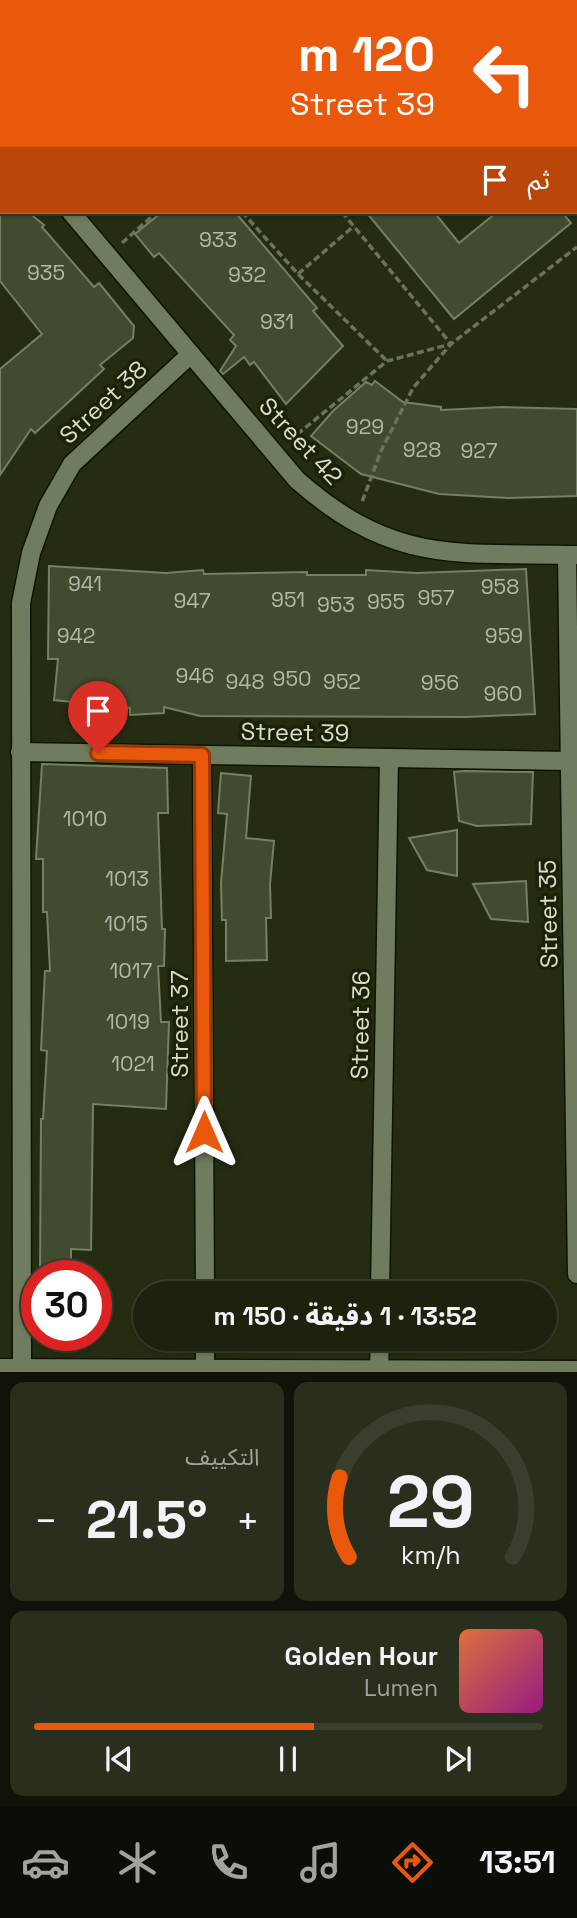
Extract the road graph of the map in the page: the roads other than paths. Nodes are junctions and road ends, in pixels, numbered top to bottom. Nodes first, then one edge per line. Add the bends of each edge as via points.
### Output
1 (73, 214) edge
2 (191, 354) junction
3 (572, 555) edge
4 (20, 752) junction
5 (202, 755) junction
6 (389, 758) junction
7 (570, 761) junction
8 (577, 1274) edge
9 (205, 1281) edge
10 (380, 1281) edge
11 (205, 1351) edge
12 (380, 1351) edge
13 (0, 1368) edge
14 (22, 1368) junction
15 (205, 1369) junction
16 (379, 1369) junction
17 (577, 1370) edge

1 - 2 street, Street 42
2 - 3 street, Street 42 via 297,480 354,523 421,549 457,554
2 - 4 street, Street 38 via 72,464 48,506 31,553 21,603
3 - 7 street, Street 35
4 - 5 street, Street 39
4 - 14 street, Street 38
5 - 6 street, Street 39
5 - 9 street, Street 37
6 - 7 street, Street 39
6 - 10 street, Street 36
7 - 8 street, Street 35
11 - 15 street
12 - 16 street
13 - 14 street
14 - 15 street
15 - 16 street
16 - 17 street

